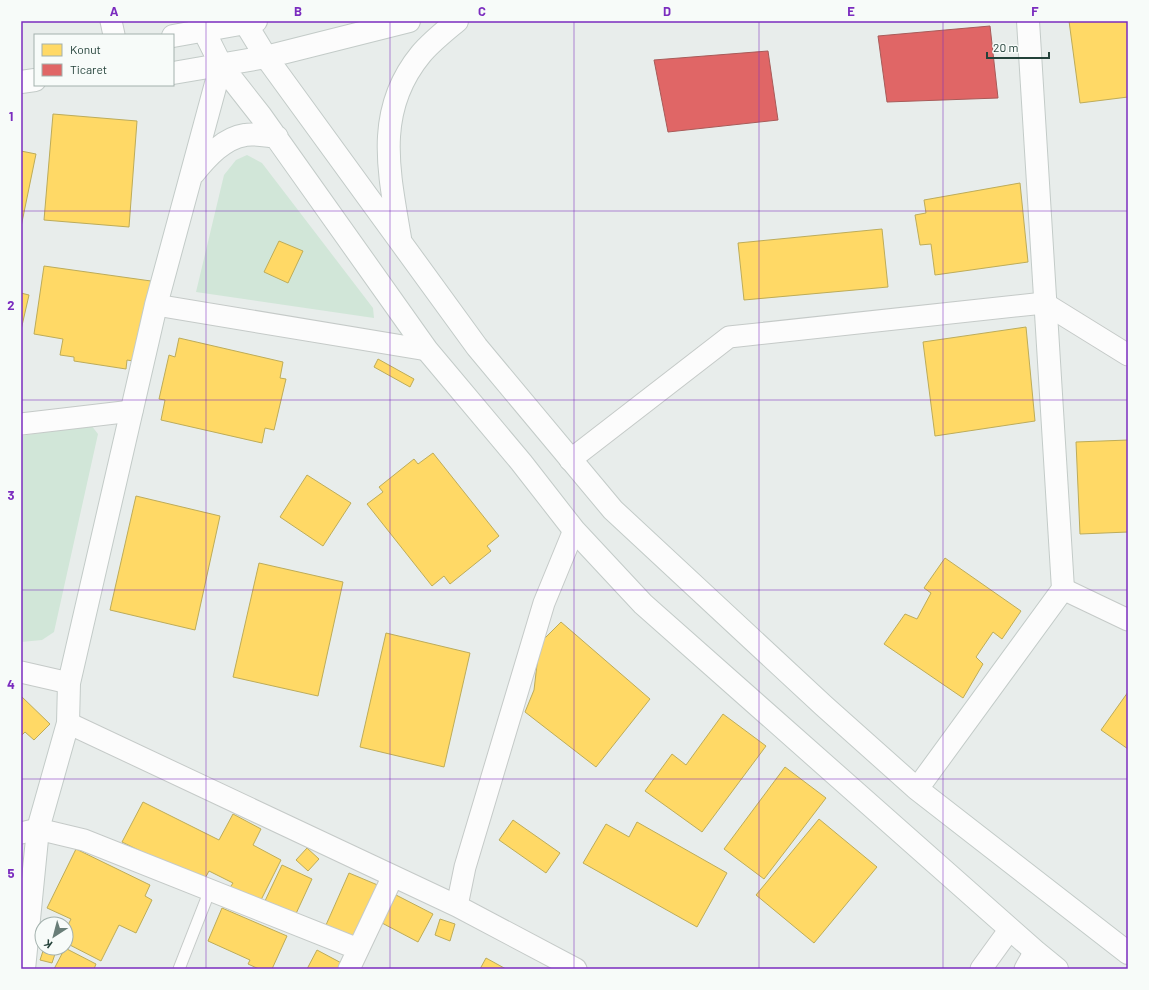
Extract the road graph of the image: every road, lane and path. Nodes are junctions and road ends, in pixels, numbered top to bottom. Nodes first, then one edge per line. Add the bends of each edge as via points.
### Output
1 (111, 21) edge
2 (409, 21) edge
3 (457, 21) edge
4 (1028, 21) edge
5 (248, 22) edge
6 (202, 26) edge
7 (114, 34) edge
8 (174, 36) edge
9 (266, 57) junction
10 (221, 65) junction
11 (174, 73) edge
12 (34, 80) edge
13 (21, 82) edge
14 (276, 138) junction
15 (191, 175) junction
16 (401, 243) junction
17 (1044, 303) junction
18 (156, 306) junction
19 (427, 350) junction
20 (1128, 355) edge
21 (132, 411) junction
22 (21, 424) edge
23 (570, 460) junction
24 (574, 530) junction
25 (1062, 589) junction
26 (1128, 620) edge
27 (21, 672) edge
28 (70, 683) junction
29 (68, 723) junction
30 (917, 789) junction
31 (30, 831) edge
32 (393, 876) junction
33 (210, 890) junction
34 (457, 906) junction
35 (1010, 929) junction
36 (358, 949) junction
37 (1128, 953) edge
38 (1030, 960) edge
39 (24, 969) edge
40 (179, 969) edge
41 (349, 969) edge
42 (576, 969) edge
43 (981, 969) edge
44 (1057, 969) edge

1 - 7 street
2 - 9 main road
3 - 16 main road via 421,54 403,83 392,111 388,142 391,183
4 - 17 main road
5 - 6 main road
5 - 9 main road
6 - 8 main road
6 - 10 main road
9 - 10 main road
9 - 16 main road
10 - 11 main road
10 - 14 main road
10 - 15 main road
12 - 13 main road
14 - 15 main road via 245,135 229,141 211,153
14 - 19 main road
15 - 18 main road
16 - 23 main road via 477,347
17 - 20 street
17 - 23 street via 729,337
17 - 25 main road
18 - 19 street
18 - 21 main road
19 - 24 main road via 522,462
21 - 22 street
21 - 28 main road
23 - 30 main road via 613,510
24 - 34 street via 544,603 465,867
24 - 35 main road via 643,604
25 - 26 street
25 - 30 main road
27 - 28 street
28 - 29 main road
29 - 31 main road
29 - 32 street
30 - 37 main road
31 - 33 street via 84,840
31 - 39 main road
32 - 34 street
32 - 36 street
33 - 36 street
33 - 40 lane
34 - 42 street
35 - 38 main road
35 - 43 street
36 - 41 street
38 - 44 main road

